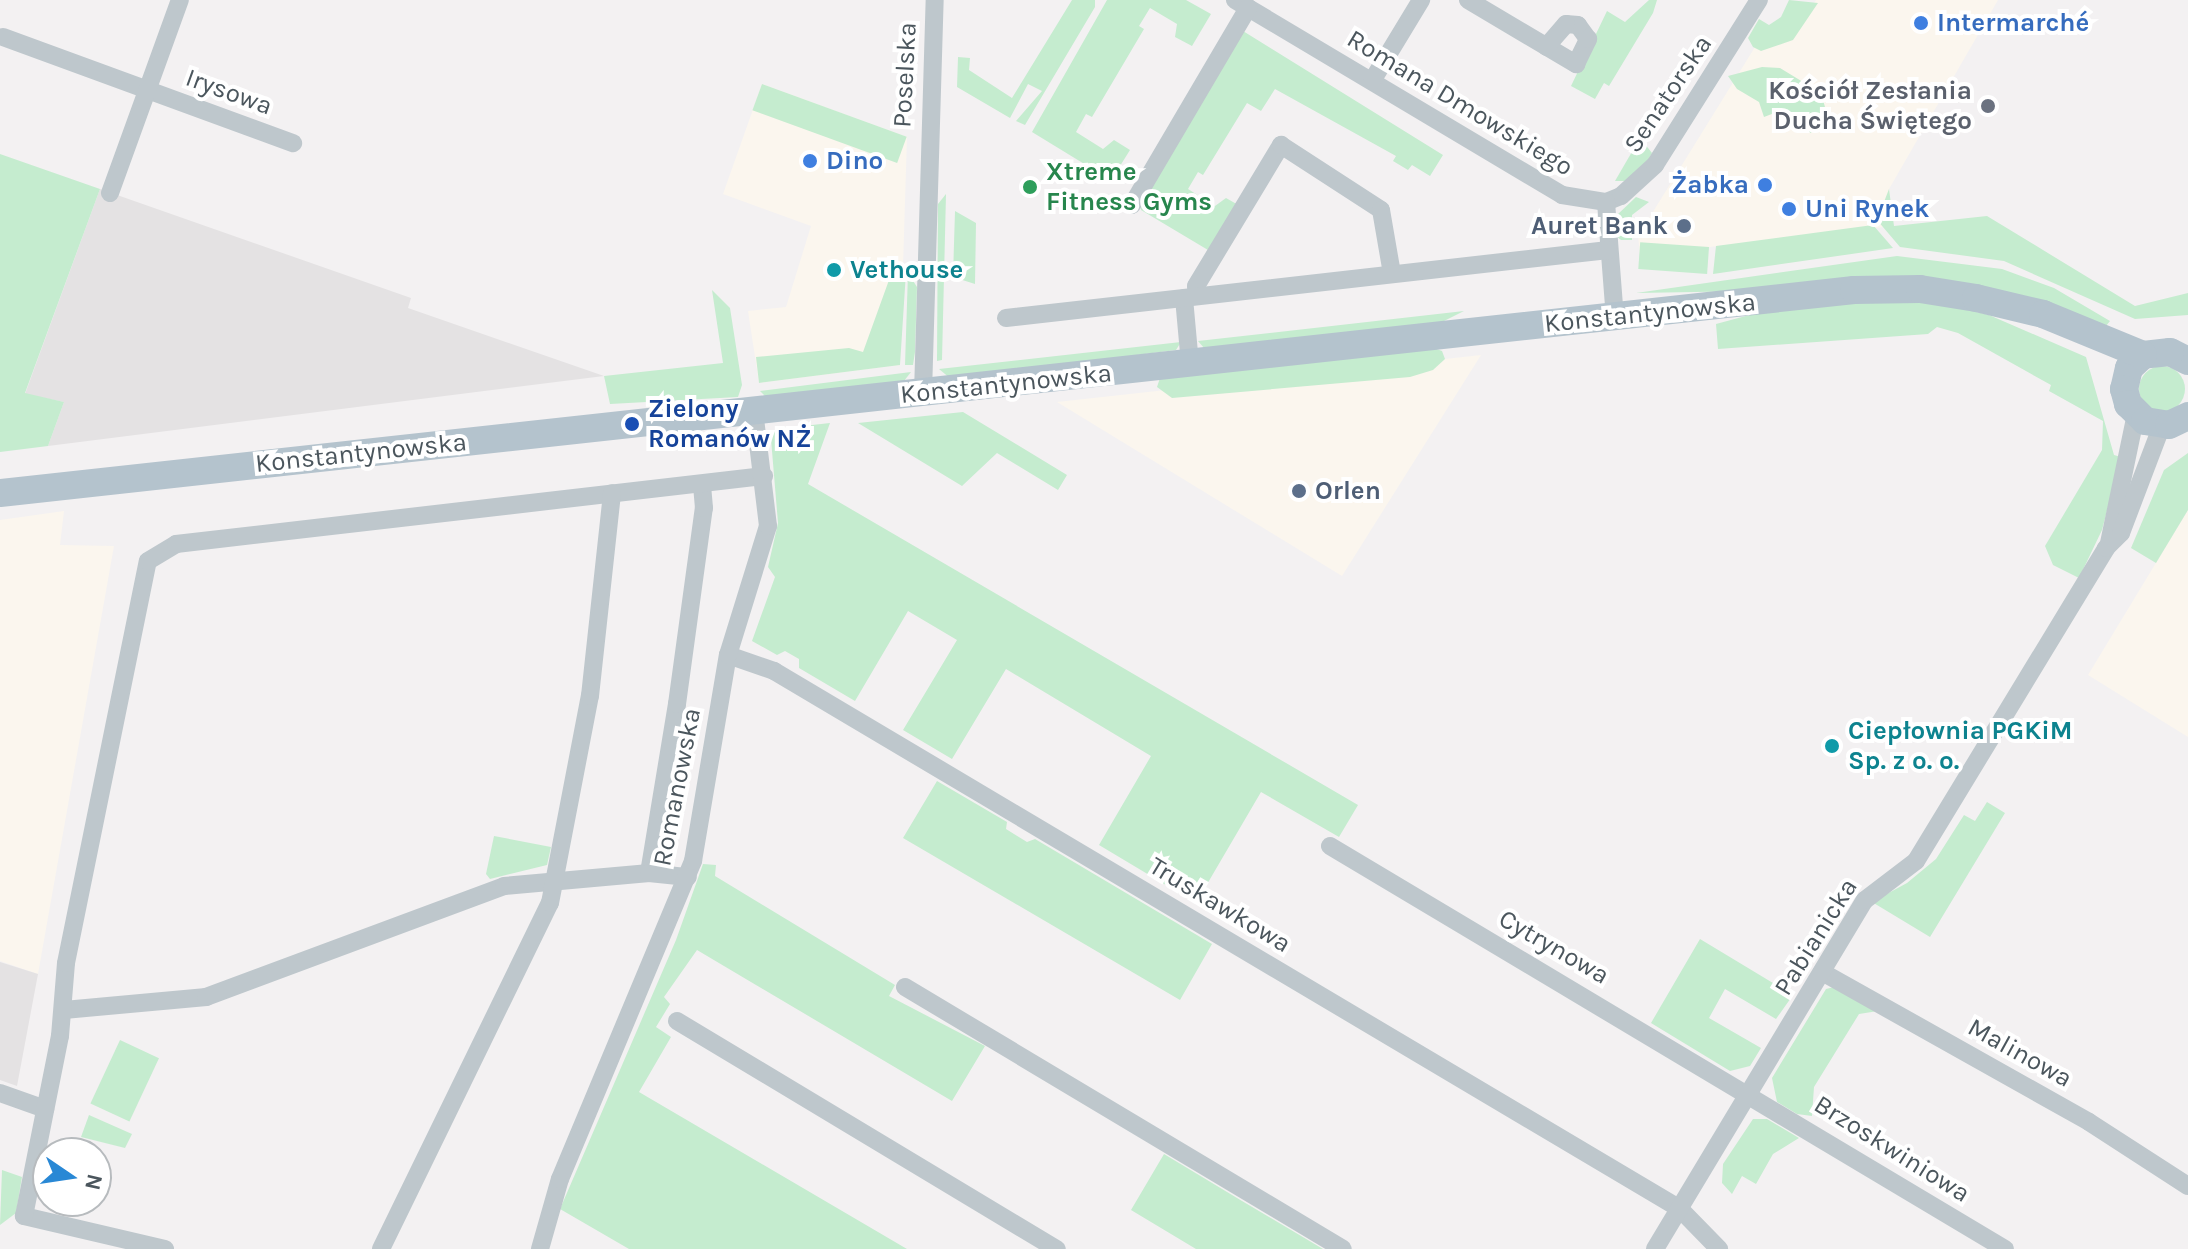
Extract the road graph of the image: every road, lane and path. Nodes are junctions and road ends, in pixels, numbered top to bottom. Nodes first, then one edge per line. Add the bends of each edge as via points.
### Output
1 (180, 0) edge
2 (935, 0) edge
3 (1421, 0) edge
4 (1759, 0) edge
5 (1477, 1) edge
6 (1242, 4) edge
7 (3, 37) dead end
8 (1546, 47) dead end
9 (1372, 81) junction
10 (147, 90) junction
11 (293, 143) dead end
12 (110, 193) dead end
13 (1606, 202) junction
14 (1132, 205) dead end
15 (1608, 250) junction
16 (1392, 274) junction
17 (1191, 297) junction
18 (2010, 308) junction
19 (1006, 318) dead end
20 (1615, 318) junction
21 (2143, 355) junction
22 (2188, 361) edge
23 (1190, 364) junction
24 (2124, 384) junction
25 (923, 393) junction
26 (754, 411) junction
27 (2136, 414) junction
28 (2180, 421) edge
29 (764, 476) junction
30 (702, 484) junction
31 (0, 493) edge
32 (612, 493) junction
33 (2109, 543) junction
34 (728, 655) junction
35 (1330, 846) dead end
36 (649, 873) junction
37 (688, 877) junction
38 (554, 880) junction
39 (1822, 972) junction
40 (905, 987) dead end
41 (64, 1010) junction
42 (677, 1021) dead end
43 (0, 1093) edge
44 (1750, 1093) junction
45 (45, 1109) junction
46 (2188, 1186) edge
47 (1680, 1209) junction
48 (165, 1249) edge
49 (381, 1249) edge
50 (540, 1249) edge
51 (1057, 1249) edge
52 (1343, 1249) edge
53 (1655, 1249) edge
54 (1719, 1249) edge
55 (2005, 1249) edge

1 - 10 street, Irysowa
2 - 25 street, Poselska
3 - 9 street
4 - 13 street, Senatorska via 1655,165 1621,196
5 - 8 street
6 - 9 street, Romana Dmowskiego
6 - 14 street
7 - 10 street, Irysowa
9 - 13 street, Romana Dmowskiego via 1562,195
10 - 11 street, Irysowa
10 - 12 street, Irysowa
13 - 15 street
15 - 16 street
15 - 20 street
16 - 17 street
16 - 17 street via 1381,210 1281,145
17 - 19 street
17 - 23 street
18 - 20 main road, Konstantynowska via 1948,292 1891,289
18 - 21 main road, Konstantynowska via 2043,314
18 - 24 main road, Konstantynowska via 2103,361
20 - 23 main road, Konstantynowska
21 - 22 main road, Konstantynowska via 2170,352
21 - 24 main road via 2129,368
23 - 25 main road, Konstantynowska
24 - 27 main road
25 - 26 main road, Konstantynowska
26 - 29 street, Romanowska
26 - 31 main road, Konstantynowska
27 - 28 main road
27 - 33 street, Pabianicka
28 - 33 street, Pabianicka via 2129,519
29 - 30 street
29 - 34 street, Romanowska via 766,541
30 - 32 street
30 - 36 street via 704,508
32 - 38 street via 590,696
32 - 41 street via 176,544 153,557 141,578 66,963
33 - 39 street, Pabianicka via 1916,861 1873,889
34 - 37 street, Romanowska
34 - 47 street, Truskawkowa via 774,671
35 - 44 street, Cytrynowa
36 - 37 street
36 - 38 street
37 - 50 street, Romanowska via 560,1179
38 - 41 street via 504,886 206,997
38 - 49 street via 550,903
39 - 44 street, Pabianicka
39 - 46 street, Malinowa via 2089,1122
40 - 52 street
41 - 45 street
42 - 51 street
43 - 45 street
44 - 47 street, Pabianicka
44 - 55 street, Brzoskwiniowa
45 - 48 street via 24,1216
47 - 53 street, Pabianicka
47 - 54 street, Truskawkowa

